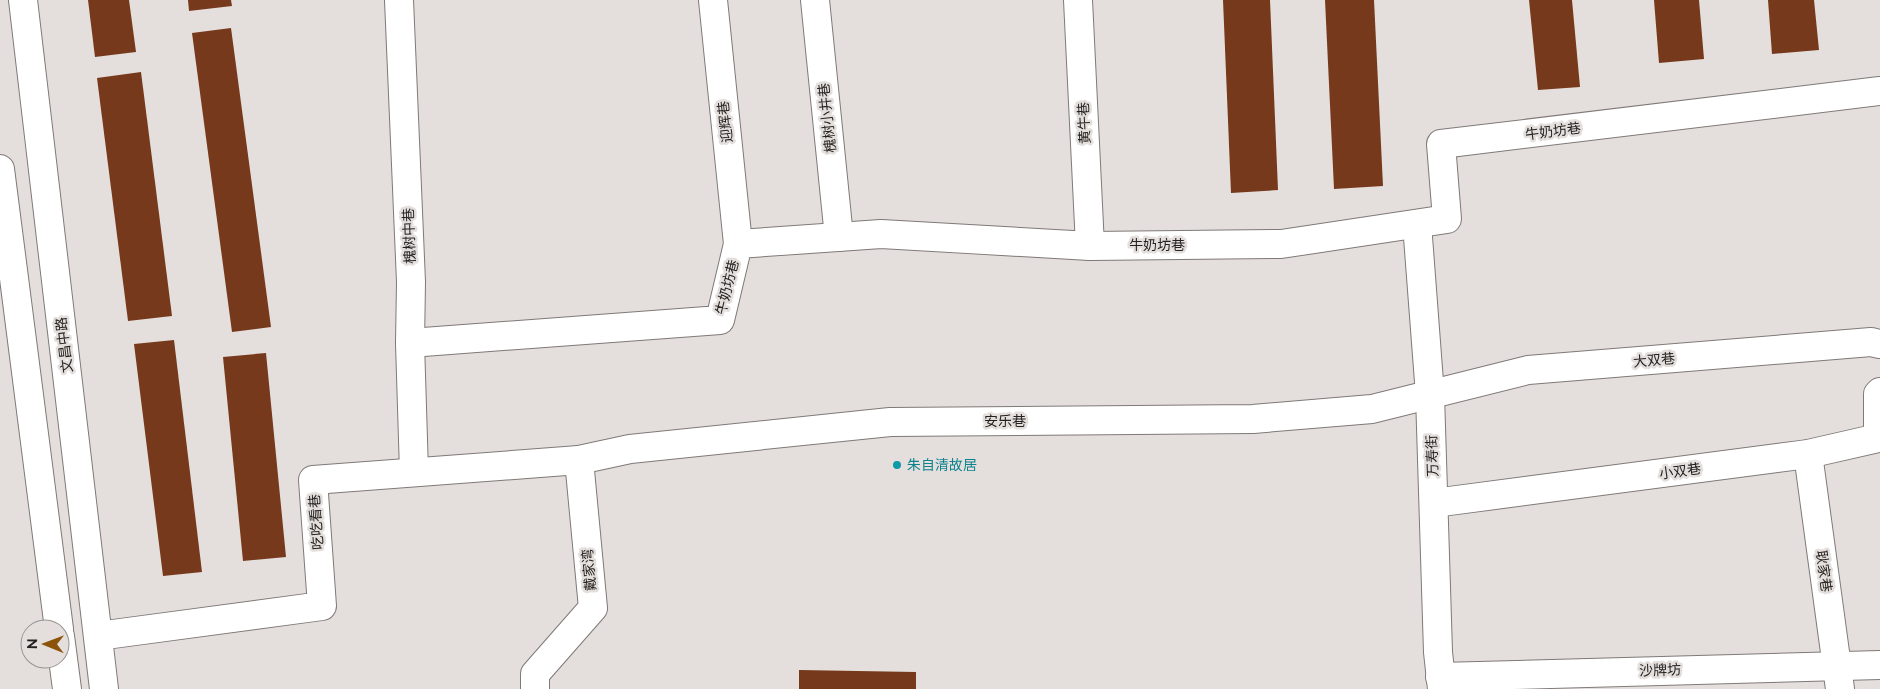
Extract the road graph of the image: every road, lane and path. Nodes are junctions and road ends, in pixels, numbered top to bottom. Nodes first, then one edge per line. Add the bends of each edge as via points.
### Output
1 (23, 0) edge
2 (399, 0) edge
3 (713, 0) edge
4 (816, 0) edge
5 (1078, 0) edge
6 (1880, 90) edge
7 (0, 169) edge
8 (1417, 224) junction
9 (839, 237) junction
10 (738, 244) junction
11 (1090, 246) junction
12 (410, 343) junction
13 (1880, 344) edge
14 (1880, 392) edge
15 (1430, 395) junction
16 (1808, 454) junction
17 (579, 460) junction
18 (414, 472) junction
19 (1434, 504) junction
20 (58, 619) edge
21 (98, 636) junction
22 (1880, 665) edge
23 (64, 669) edge
24 (1838, 677) edge
25 (1441, 683) edge
26 (67, 689) edge
27 (104, 689) edge
28 (535, 689) edge

1 - 21 main road, 文昌中路
2 - 12 main road, 槐树中巷 via 411,282
3 - 10 main road, 迎辉巷
4 - 9 main road, 槐树小井巷
5 - 11 main road, 黄牛巷
6 - 8 main road, 牛奶坊巷 via 1441,144 1447,219
7 - 20 main road
8 - 11 main road, 牛奶坊巷 via 1281,244
8 - 15 main road, 万寿街
9 - 10 main road, 牛奶坊巷
9 - 11 main road, 牛奶坊巷 via 881,234
10 - 12 main road, 牛奶坊巷 via 720,320
12 - 18 main road, 槐树中巷
13 - 15 main road, 大双巷 via 1871,342 1528,370
14 - 16 main road, 小双巷 via 1878,438
15 - 17 main road, 安乐巷 via 1372,409 1253,419 890,422 630,449
15 - 19 main road, 万寿街
16 - 19 main road, 小双巷
16 - 24 main road, 耿家巷
17 - 18 main road, 吃吃看巷
17 - 28 main road, 戴家湾 via 593,608 535,674
18 - 21 main road, 吃吃看巷 via 313,480 322,606
19 - 25 main road, 万寿街
21 - 27 main road, 文昌中路
22 - 24 main road, 沙牌坊
23 - 26 main road
24 - 25 main road, 沙牌坊

